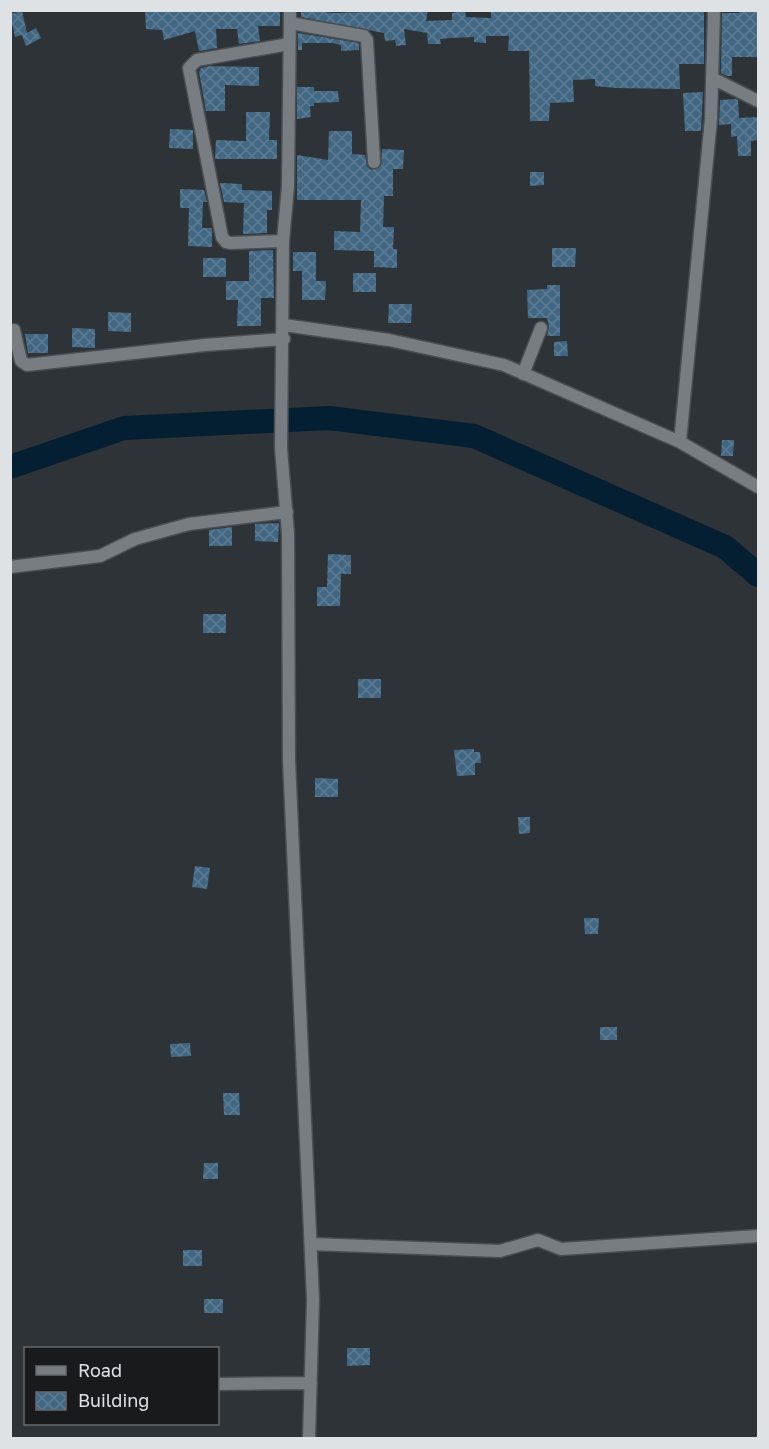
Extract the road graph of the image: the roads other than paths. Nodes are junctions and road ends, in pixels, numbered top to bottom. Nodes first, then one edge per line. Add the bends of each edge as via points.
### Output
1 (714, 10) edge
2 (290, 17) edge
3 (289, 44) junction
4 (712, 78) junction
5 (759, 101) edge
6 (374, 162) dead end
7 (283, 241) junction
8 (284, 325) junction
9 (541, 328) dead end
10 (14, 330) dead end
11 (284, 339) junction
12 (523, 374) junction
13 (680, 442) junction
14 (759, 487) edge
15 (287, 512) junction
16 (10, 567) edge
17 (759, 1236) edge
18 (311, 1244) junction
19 (311, 1383) junction
20 (219, 1384) edge
21 (309, 1438) edge

1 - 4 street
2 - 3 street
2 - 6 street via 367,40
3 - 7 street via 288,186
3 - 7 street via 197,60 189,68 222,237 231,243
4 - 5 street
4 - 13 street
7 - 8 street
8 - 11 street
8 - 12 street via 389,340 504,365
9 - 12 street
10 - 11 street via 21,361 27,365
11 - 15 street via 281,448
12 - 13 street
13 - 14 street
15 - 16 street via 189,524 135,539 100,556
15 - 18 street via 289,760
17 - 18 street via 561,1249 538,1240 500,1251
18 - 19 street
19 - 20 street
19 - 21 street

